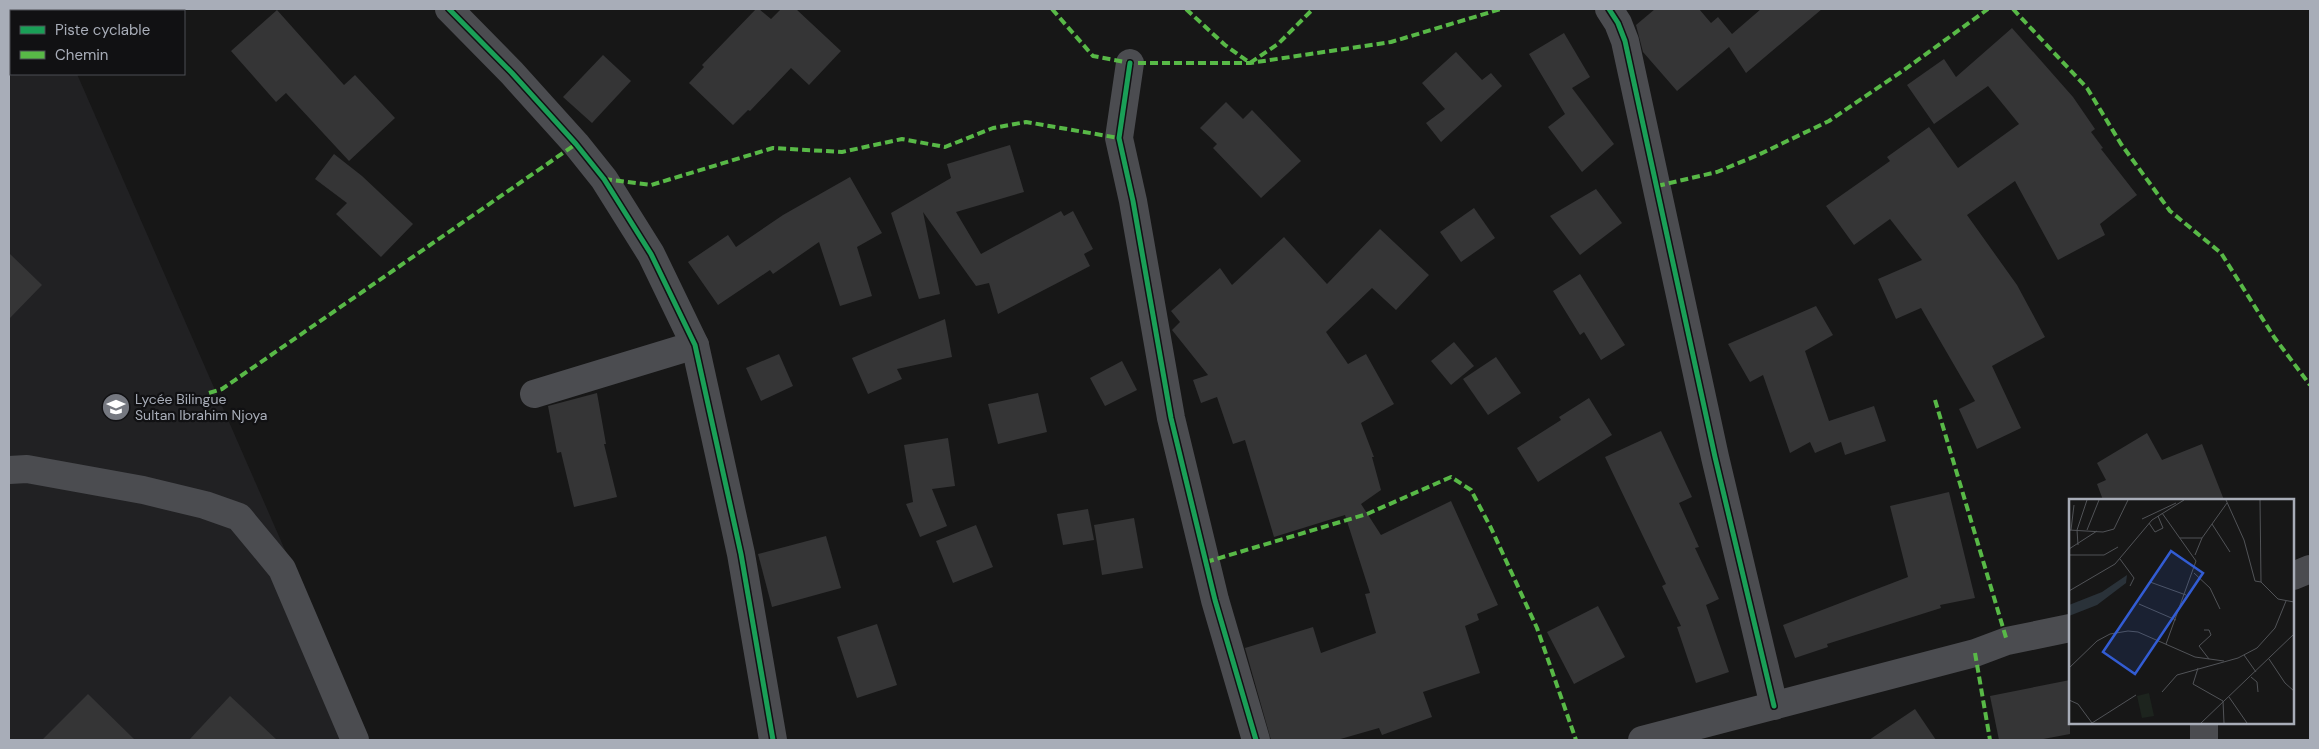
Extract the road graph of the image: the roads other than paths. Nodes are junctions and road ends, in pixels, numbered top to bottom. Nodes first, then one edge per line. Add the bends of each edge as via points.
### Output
1 (449, 9) edge
2 (1609, 9) edge
3 (1130, 63) dead end
4 (695, 345) junction
5 (534, 394) dead end
6 (9, 470) edge
7 (2310, 569) edge
8 (2294, 576) edge
9 (2069, 628) edge
10 (1774, 706) junction
11 (2204, 724) edge
12 (355, 740) edge
13 (773, 740) edge
14 (1256, 740) edge
15 (1642, 740) edge
16 (2204, 740) edge

1 - 4 street via 519,80 604,178 651,254
2 - 10 street via 1625,41 1715,457
3 - 14 street via 1119,138 1171,418 1215,600
4 - 5 street
4 - 13 street via 740,554
6 - 12 street via 27,469 143,490 205,505 239,518 282,569
7 - 8 street
9 - 10 street via 2007,640 1975,653
10 - 15 street
11 - 16 street

